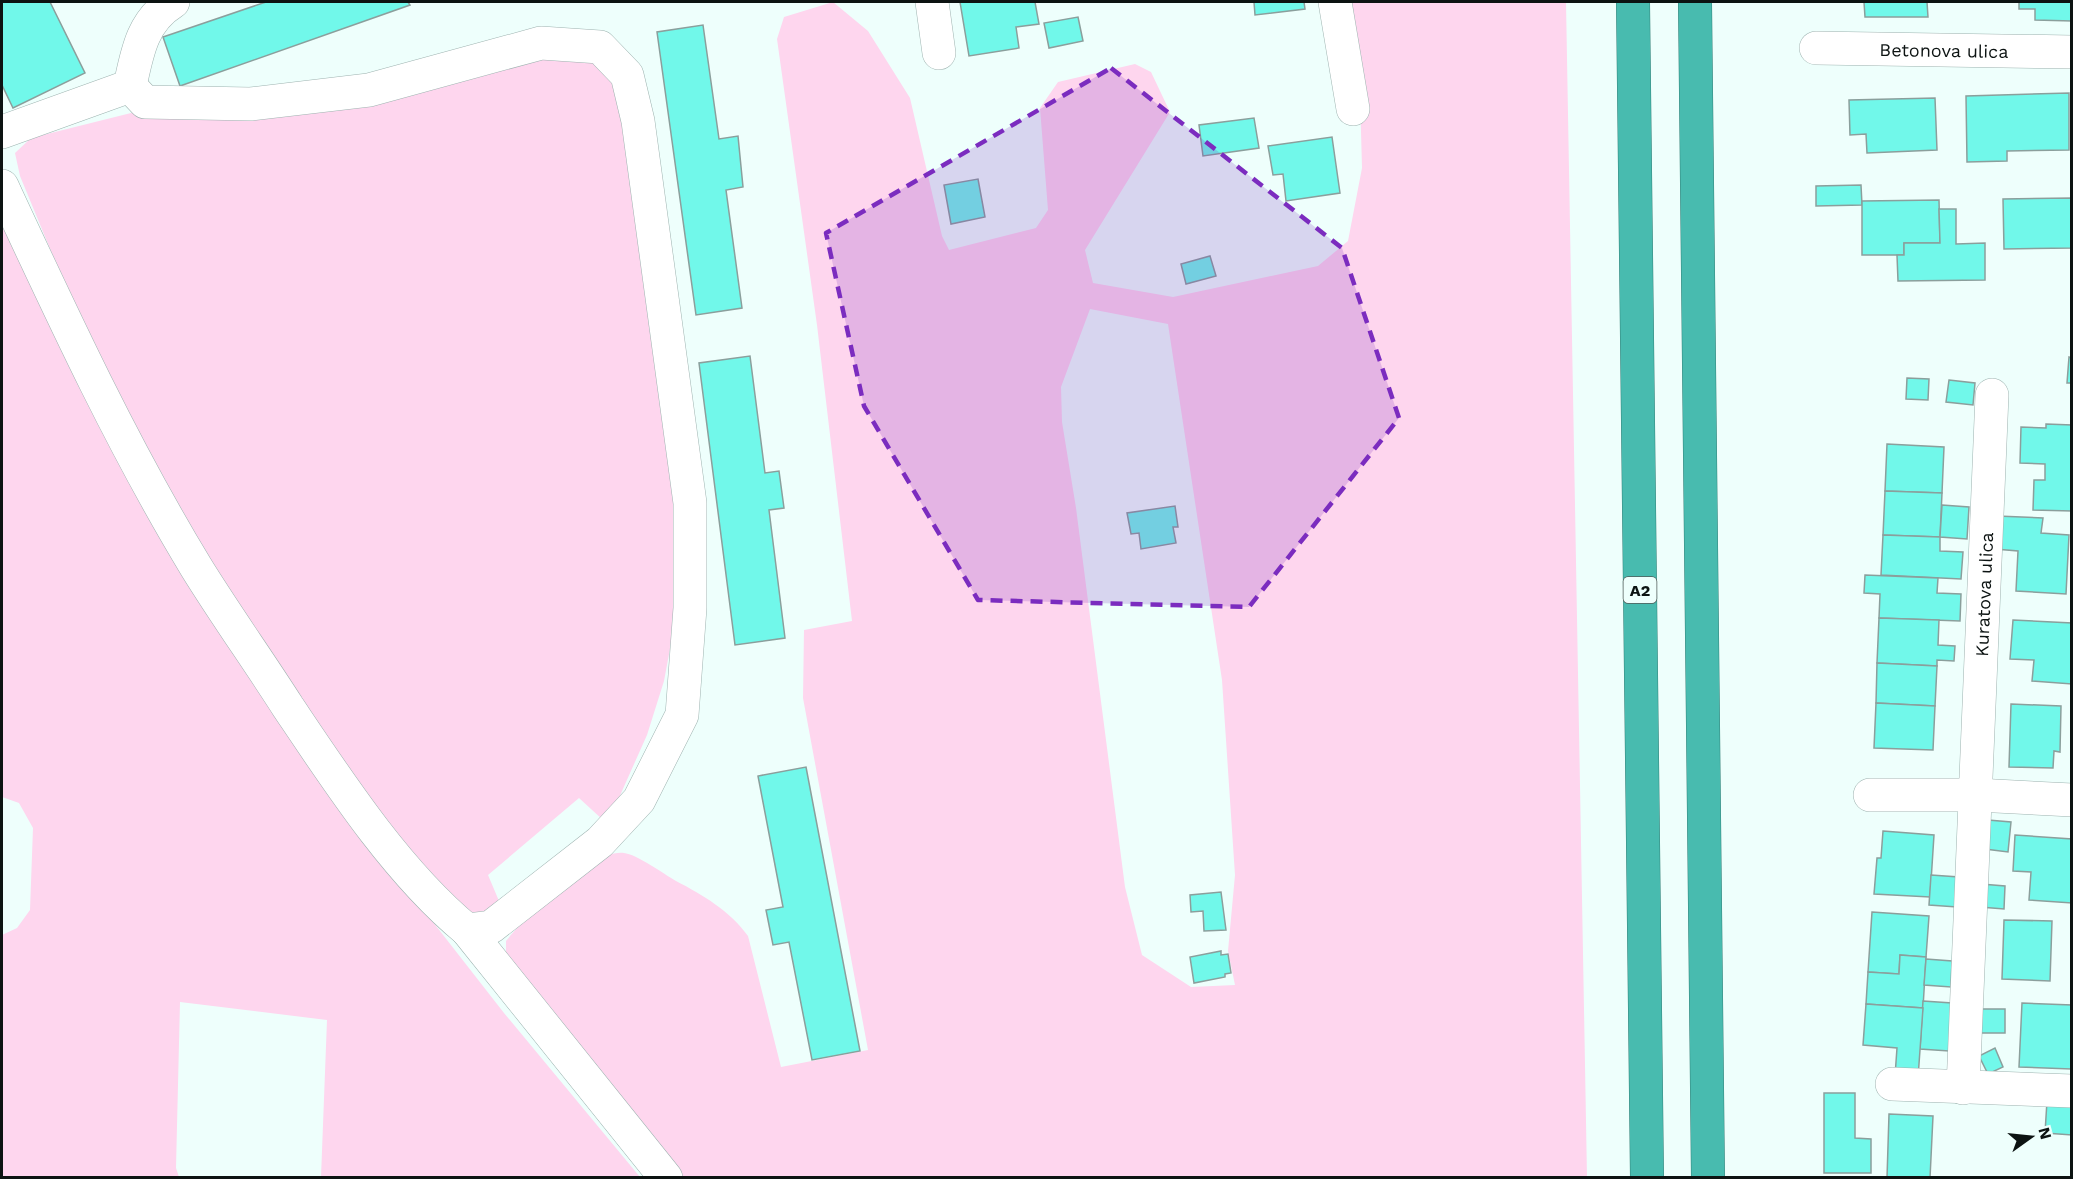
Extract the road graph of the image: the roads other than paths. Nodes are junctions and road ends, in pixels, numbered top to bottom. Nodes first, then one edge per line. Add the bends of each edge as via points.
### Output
1 (173, 2) edge
2 (932, 2) edge
3 (1335, 2) edge
4 (1633, 2) edge
5 (1695, 2) edge
6 (1816, 48) dead end
7 (2072, 52) edge
8 (939, 53) dead end
9 (130, 86) junction
10 (1353, 110) dead end
11 (2, 132) edge
12 (2, 186) edge
13 (1992, 395) dead end
14 (1870, 795) dead end
15 (1976, 795) junction
16 (2072, 800) edge
17 (467, 930) junction
18 (1892, 1084) dead end
19 (1963, 1088) junction
20 (2072, 1091) edge
21 (666, 1178) edge
22 (1647, 1178) edge
23 (1708, 1178) edge

1 - 9 street via 162,8 141,36
2 - 8 street
3 - 10 street
4 - 22 highway, A2
5 - 23 highway
6 - 7 street, Betonova ulica
9 - 11 street
9 - 17 street via 146,102 251,104 369,90 541,44 600,47 627,75 638,121 690,502 690,608 682,715 639,800 600,842 491,927
12 - 17 street via 104,401 195,566 374,828 439,906
13 - 15 street, Kuratova ulica
14 - 15 street
15 - 16 street
15 - 19 street, Kuratova ulica
17 - 21 street
18 - 19 street
19 - 20 street

